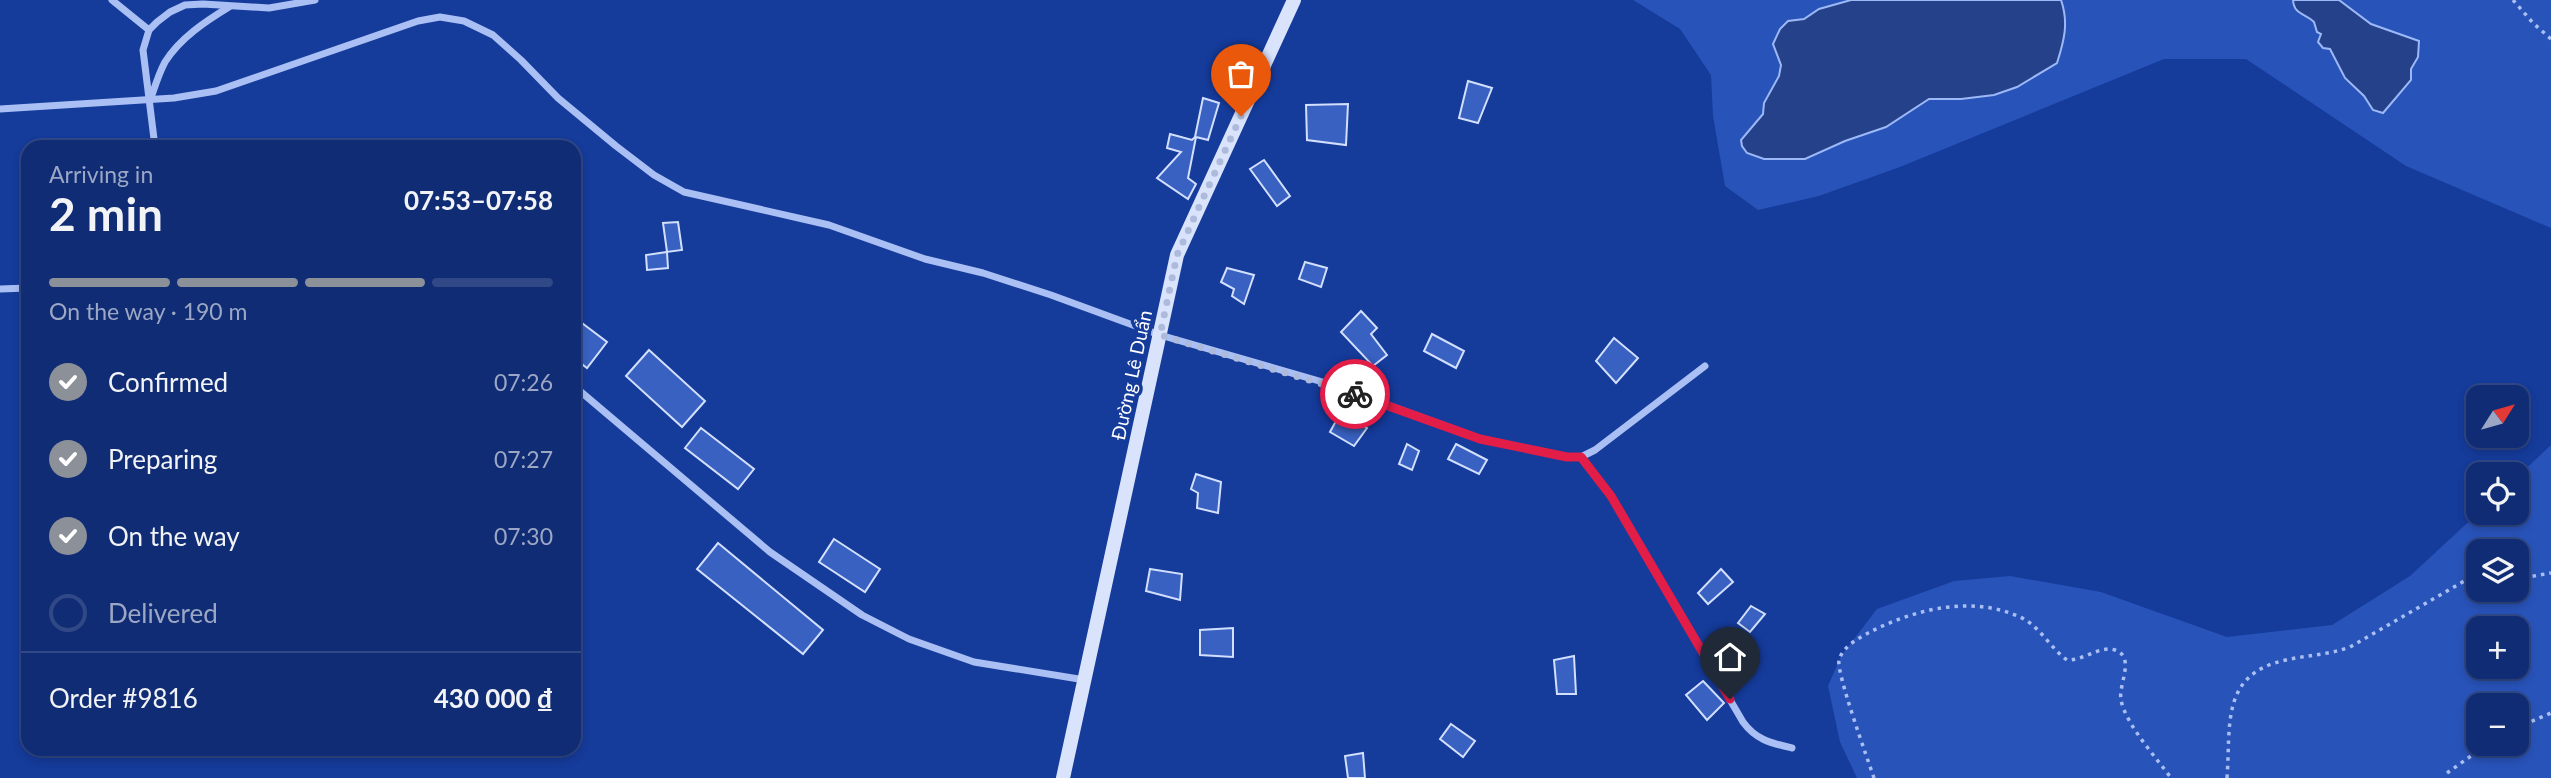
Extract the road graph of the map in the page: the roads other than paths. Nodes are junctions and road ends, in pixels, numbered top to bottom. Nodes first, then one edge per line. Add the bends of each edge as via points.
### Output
1 (112, 0) edge
2 (315, 0) edge
3 (1294, 0) edge
4 (230, 6) junction
5 (149, 30) junction
6 (150, 100) junction
7 (0, 109) edge
8 (154, 140) edge
9 (21, 288) edge
10 (0, 289) edge
11 (1160, 335) junction
12 (1705, 366) dead end
13 (581, 392) edge
14 (1581, 457) junction
15 (1085, 680) junction
16 (1792, 748) dead end
17 (1063, 778) edge

1 - 5 street
2 - 4 street via 269,8
3 - 11 main road, Đường Lê Duẩn via 1177,255
4 - 5 street via 185,5
4 - 6 street via 173,51
5 - 6 street via 143,50
6 - 7 street
6 - 8 street
6 - 11 street via 216,91 418,21 440,17 464,20 493,36 558,98 654,176 684,192 829,225 925,259 1051,295
9 - 10 street
11 - 14 street via 1333,385 1480,439
11 - 15 main road, Đường Lê Duẩn
12 - 14 street
13 - 15 street via 770,552 862,615 909,639 974,662
14 - 16 street via 1611,496 1743,722 1764,741
15 - 17 main road, Đường Lê Duẩn

